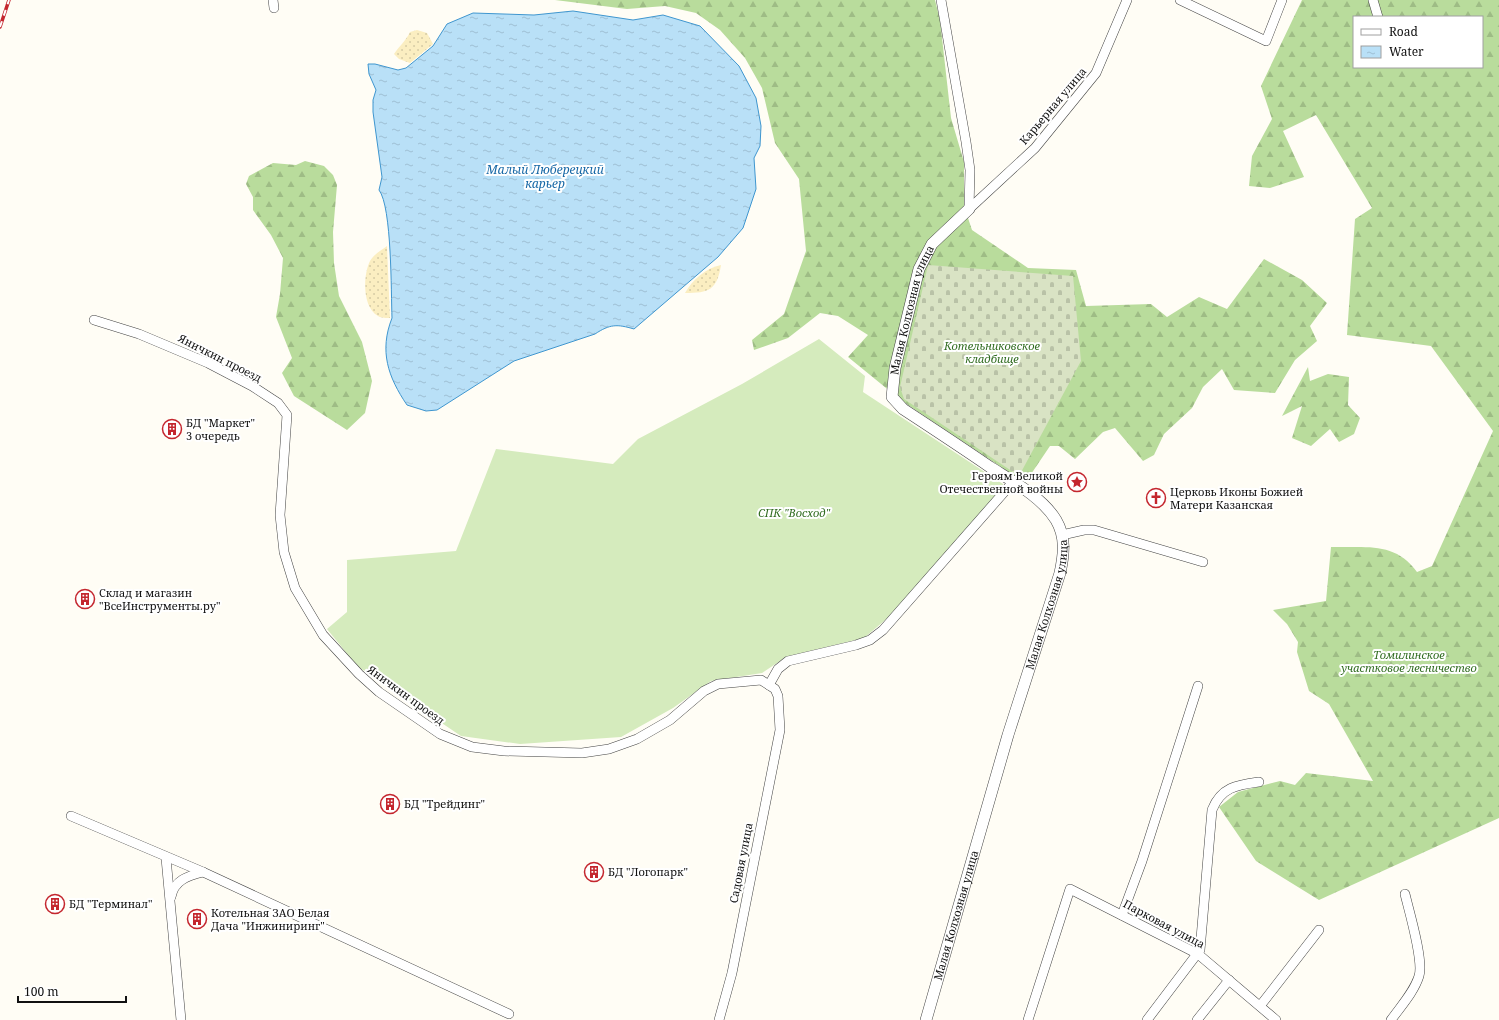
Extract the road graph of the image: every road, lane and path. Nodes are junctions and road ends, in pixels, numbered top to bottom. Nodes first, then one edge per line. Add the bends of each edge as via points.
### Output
1 (941, 0) edge
2 (1128, 0) edge
3 (1180, 0) edge
4 (1282, 0) edge
5 (1373, 0) edge
6 (1378, 16) edge
7 (969, 209) junction
8 (94, 320) dead end
9 (1013, 482) junction
10 (1062, 535) junction
11 (1203, 562) dead end
12 (769, 685) junction
13 (1198, 686) dead end
14 (1260, 782) dead end
15 (71, 816) dead end
16 (166, 858) junction
17 (202, 872) junction
18 (1405, 894) dead end
19 (170, 905) junction
20 (1122, 915) junction
21 (1319, 930) dead end
22 (1198, 954) junction
23 (1229, 980) junction
24 (1260, 1006) junction
25 (508, 1014) dead end
26 (181, 1020) edge
27 (719, 1020) edge
28 (926, 1020) edge
29 (1028, 1020) edge
30 (1147, 1020) edge
31 (1197, 1020) edge
32 (1276, 1020) edge
33 (1391, 1020) edge

1 - 7 street via 970,170
2 - 7 street, Карьерная улица via 1096,73 1035,148
3 - 4 street via 1266,41
5 - 6 street
7 - 9 street, Малая Колхозная улица via 932,244 918,269 895,368 892,397 903,409
8 - 12 street, Яничкин проезд via 139,334 208,363 278,403 286,415 280,515 284,552 295,588 323,635 359,674 379,692 440,734 478,748 504,751 582,753 609,749 637,739 670,720 704,691 718,684 761,680
9 - 10 street, Малая Колхозная улица via 1042,504 1056,520
9 - 12 street via 883,630 870,640 856,645 788,661 778,669
10 - 11 street via 1084,530 1107,533
10 - 28 street, Малая Колхозная улица via 1064,551 1060,573 1008,735
12 - 27 street, Садовая улица via 778,696 780,730 732,973
13 - 20 street
14 - 22 street via 1236,785 1214,804
15 - 16 street
16 - 17 street
16 - 19 street
17 - 19 street via 187,876 174,888
17 - 25 street
18 - 33 street via 1420,962 1420,974 1412,991
19 - 26 street
20 - 22 street, Парковая улица
20 - 29 street, Парковая улица via 1070,889
21 - 24 street
22 - 23 street, Парковая улица
22 - 30 street
23 - 24 street, Парковая улица
23 - 31 street
24 - 32 street, Парковая улица

